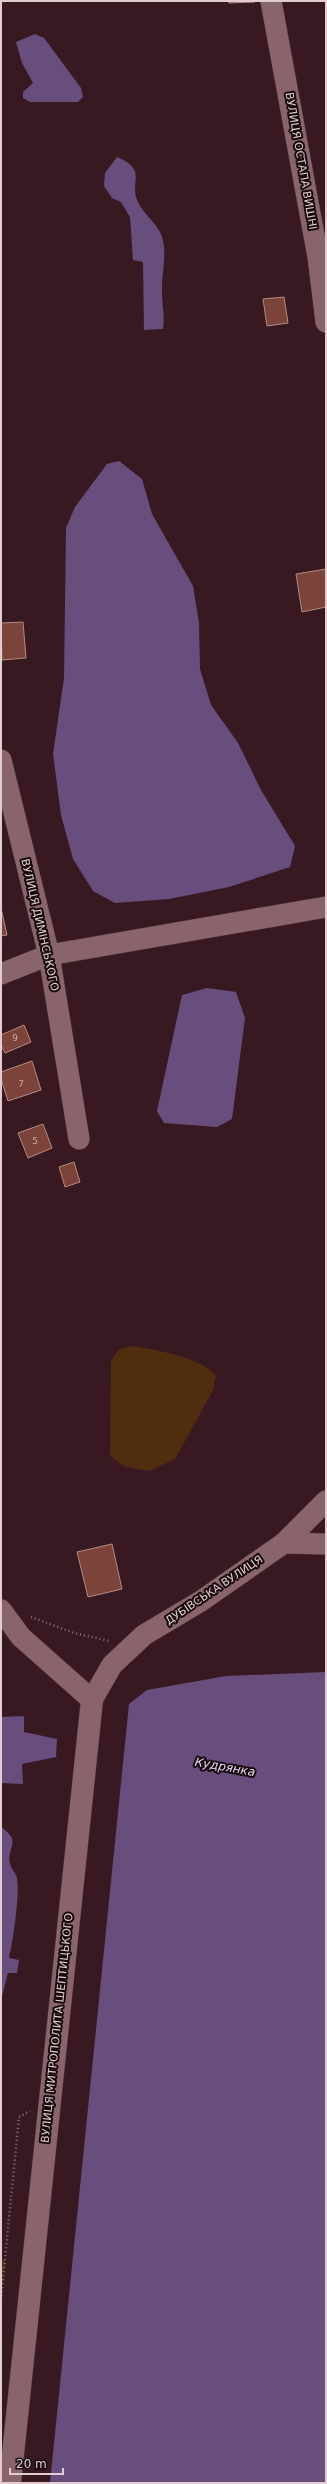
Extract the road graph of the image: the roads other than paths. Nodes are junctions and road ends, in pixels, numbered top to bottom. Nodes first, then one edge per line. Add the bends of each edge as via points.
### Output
1 (271, 1) edge
2 (322, 257) edge
3 (326, 322) edge
4 (1, 760) edge
5 (326, 907) edge
6 (49, 955) junction
7 (1, 974) edge
8 (80, 1139) dead end
9 (326, 1501) edge
10 (284, 1543) junction
11 (326, 1544) edge
12 (1, 1610) edge
13 (92, 1700) junction
14 (10, 2483) edge

1 - 2 street, ВУЛИЦЯ ОСТАПА ВИШНІ
2 - 3 street, ВУЛИЦЯ ОСТАПА ВИШНІ
4 - 6 street, ВУЛИЦЯ ДИМІНСЬКОГО
5 - 6 street
6 - 7 street
6 - 8 street, ВУЛИЦЯ ДИМІНСЬКОГО
9 - 10 street, ДУБІВСЬКА ВУЛИЦЯ
10 - 11 street
10 - 13 street, ДУБІВСЬКА ВУЛИЦЯ via 201,1601 144,1635 112,1665
12 - 13 street via 21,1637
13 - 14 street, ВУЛИЦЯ МИТРОПОЛИТА ШЕПТИЦЬКОГО

